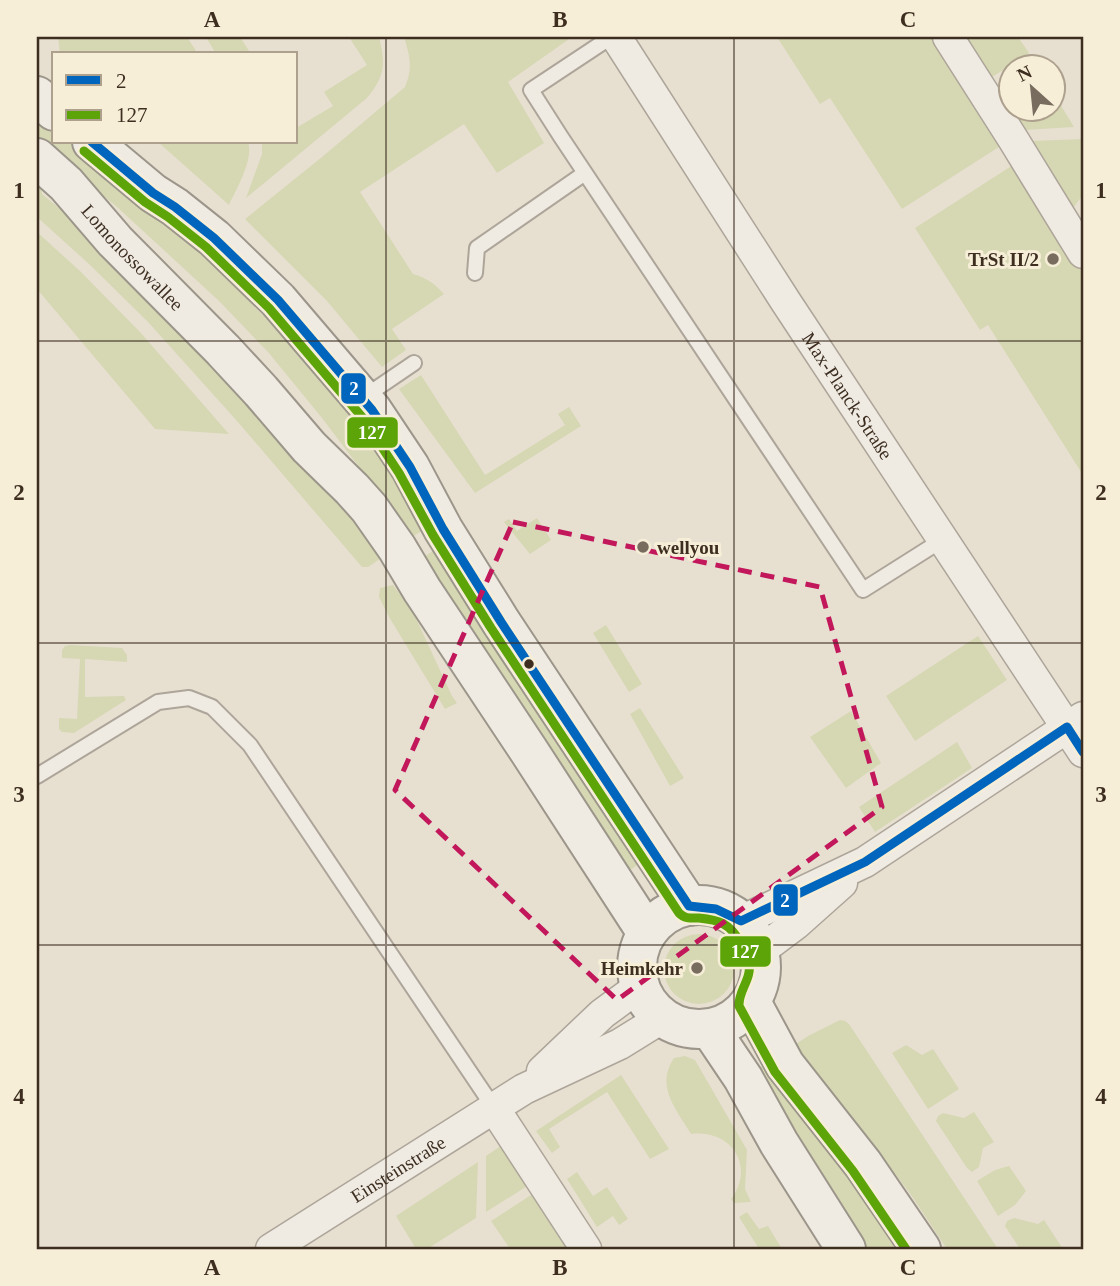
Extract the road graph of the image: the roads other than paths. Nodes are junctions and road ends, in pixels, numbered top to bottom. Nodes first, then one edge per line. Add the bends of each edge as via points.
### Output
1 (611, 37) edge
2 (617, 37) edge
3 (948, 37) edge
4 (37, 96) edge
5 (52, 109) edge
6 (94, 144) edge
7 (37, 158) edge
8 (586, 173) junction
9 (1083, 253) edge
10 (475, 273) dead end
11 (414, 363) dead end
12 (363, 398) junction
13 (942, 540) junction
14 (1075, 722) edge
15 (1083, 752) edge
16 (37, 776) edge
17 (689, 906) junction
18 (647, 933) junction
19 (751, 936) junction
20 (640, 986) junction
21 (751, 1002) junction
22 (662, 1018) junction
23 (710, 1029) junction
24 (524, 1088) junction
25 (494, 1108) junction
26 (271, 1249) edge
27 (586, 1249) edge
28 (846, 1249) edge
29 (921, 1249) edge

1 - 8 lane via 531,90
2 - 13 street, Max-Planck-Straße
3 - 9 street
4 - 5 street
6 - 12 street via 214,238 278,300
7 - 18 street, Lomonossowallee via 369,508
8 - 10 lane via 477,248
8 - 13 lane via 863,590
11 - 12 lane
12 - 17 street via 537,677
13 - 14 street, Max-Planck-Straße
14 - 15 street, Max-Planck-Straße
14 - 19 street via 865,862 796,924
16 - 25 lane via 158,702 189,698 212,708 250,745
17 - 18 street via 658,920
17 - 19 street via 726,911
18 - 20 street via 639,951
19 - 21 street via 762,969
20 - 22 street
20 - 24 street, Einsteinstraße via 602,1014
21 - 23 street via 740,1015
21 - 29 street via 785,1065 863,1164
22 - 23 street via 693,1030
22 - 24 street, Einsteinstraße via 620,1044
23 - 28 street
24 - 25 street, Einsteinstraße
25 - 26 street, Einsteinstraße
25 - 27 street

